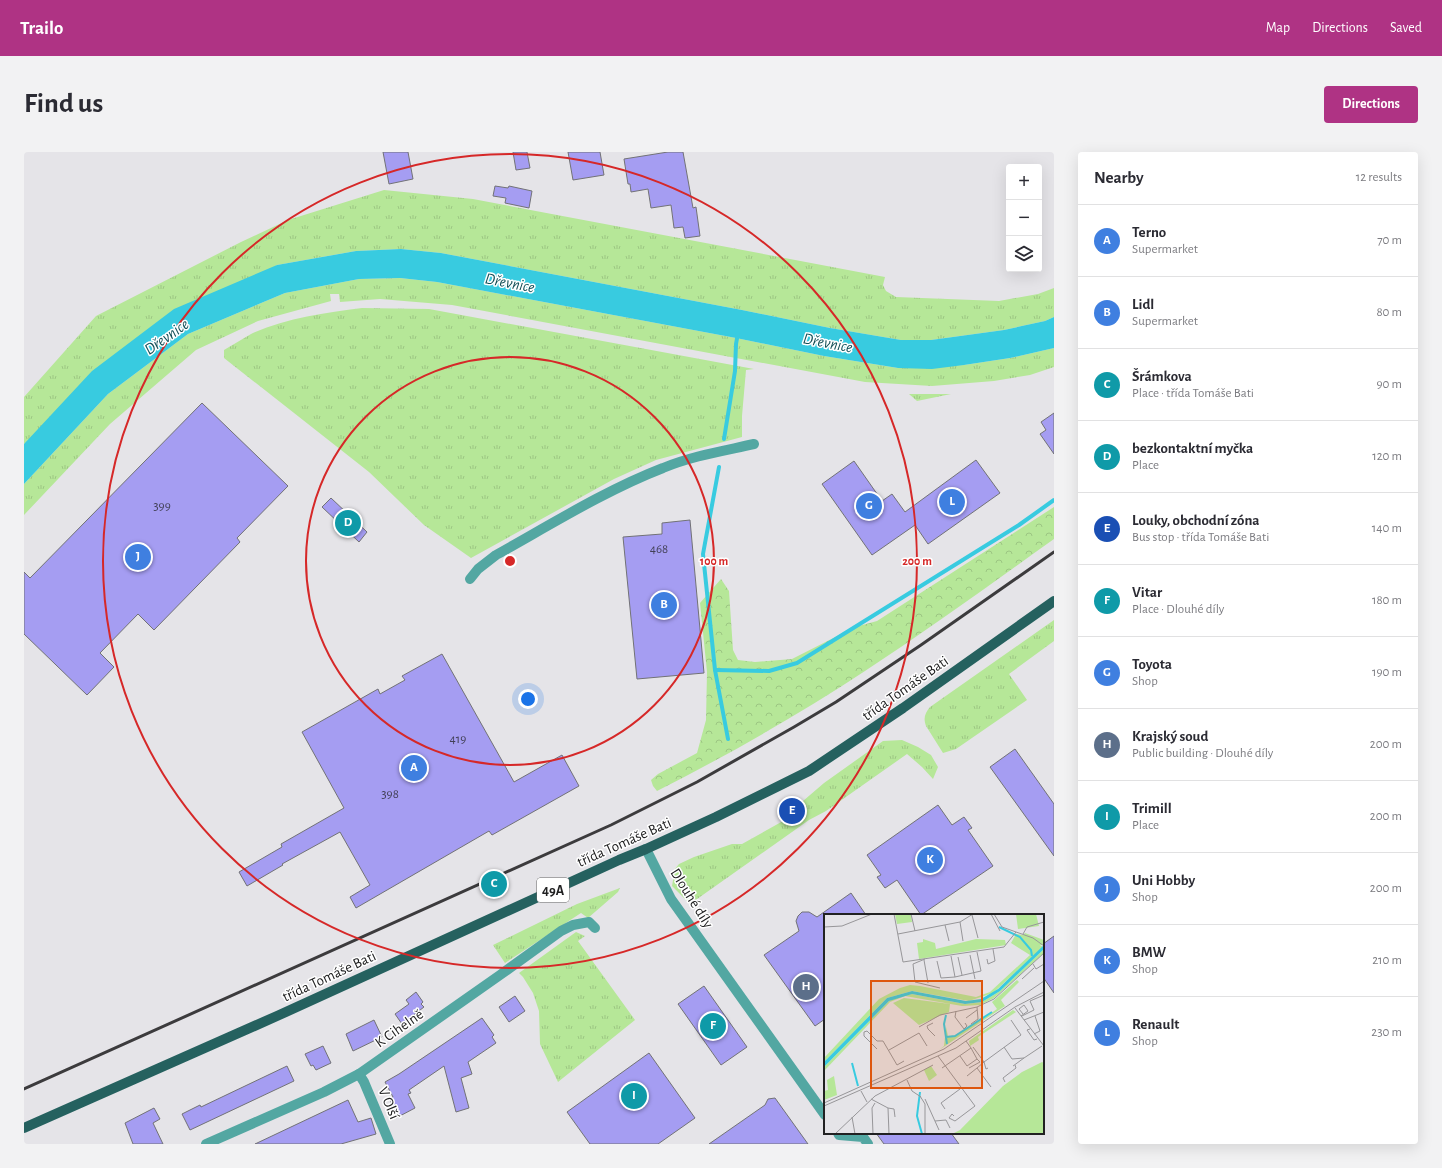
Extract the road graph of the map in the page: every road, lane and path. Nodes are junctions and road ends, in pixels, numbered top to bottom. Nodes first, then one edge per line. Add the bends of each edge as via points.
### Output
1 (754, 444) dead end
2 (470, 579) dead end
3 (1054, 601) edge
4 (646, 849) junction
5 (595, 928) dead end
6 (359, 1074) junction
7 (824, 1114) edge
8 (24, 1128) edge
9 (838, 1134) edge
10 (206, 1144) edge
11 (390, 1144) edge
12 (868, 1144) edge

1 - 2 street via 685,460 620,487 496,555
3 - 4 main road, třída Tomáše Bati / 49A via 809,771
4 - 7 street, Dlouhé díly via 671,899
4 - 8 main road, třída Tomáše Bati / 49A
5 - 6 street, K Cihelně via 589,922 573,925 561,931
6 - 10 street, K Cihelně
6 - 11 street, V Olší
9 - 12 street via 863,1138

